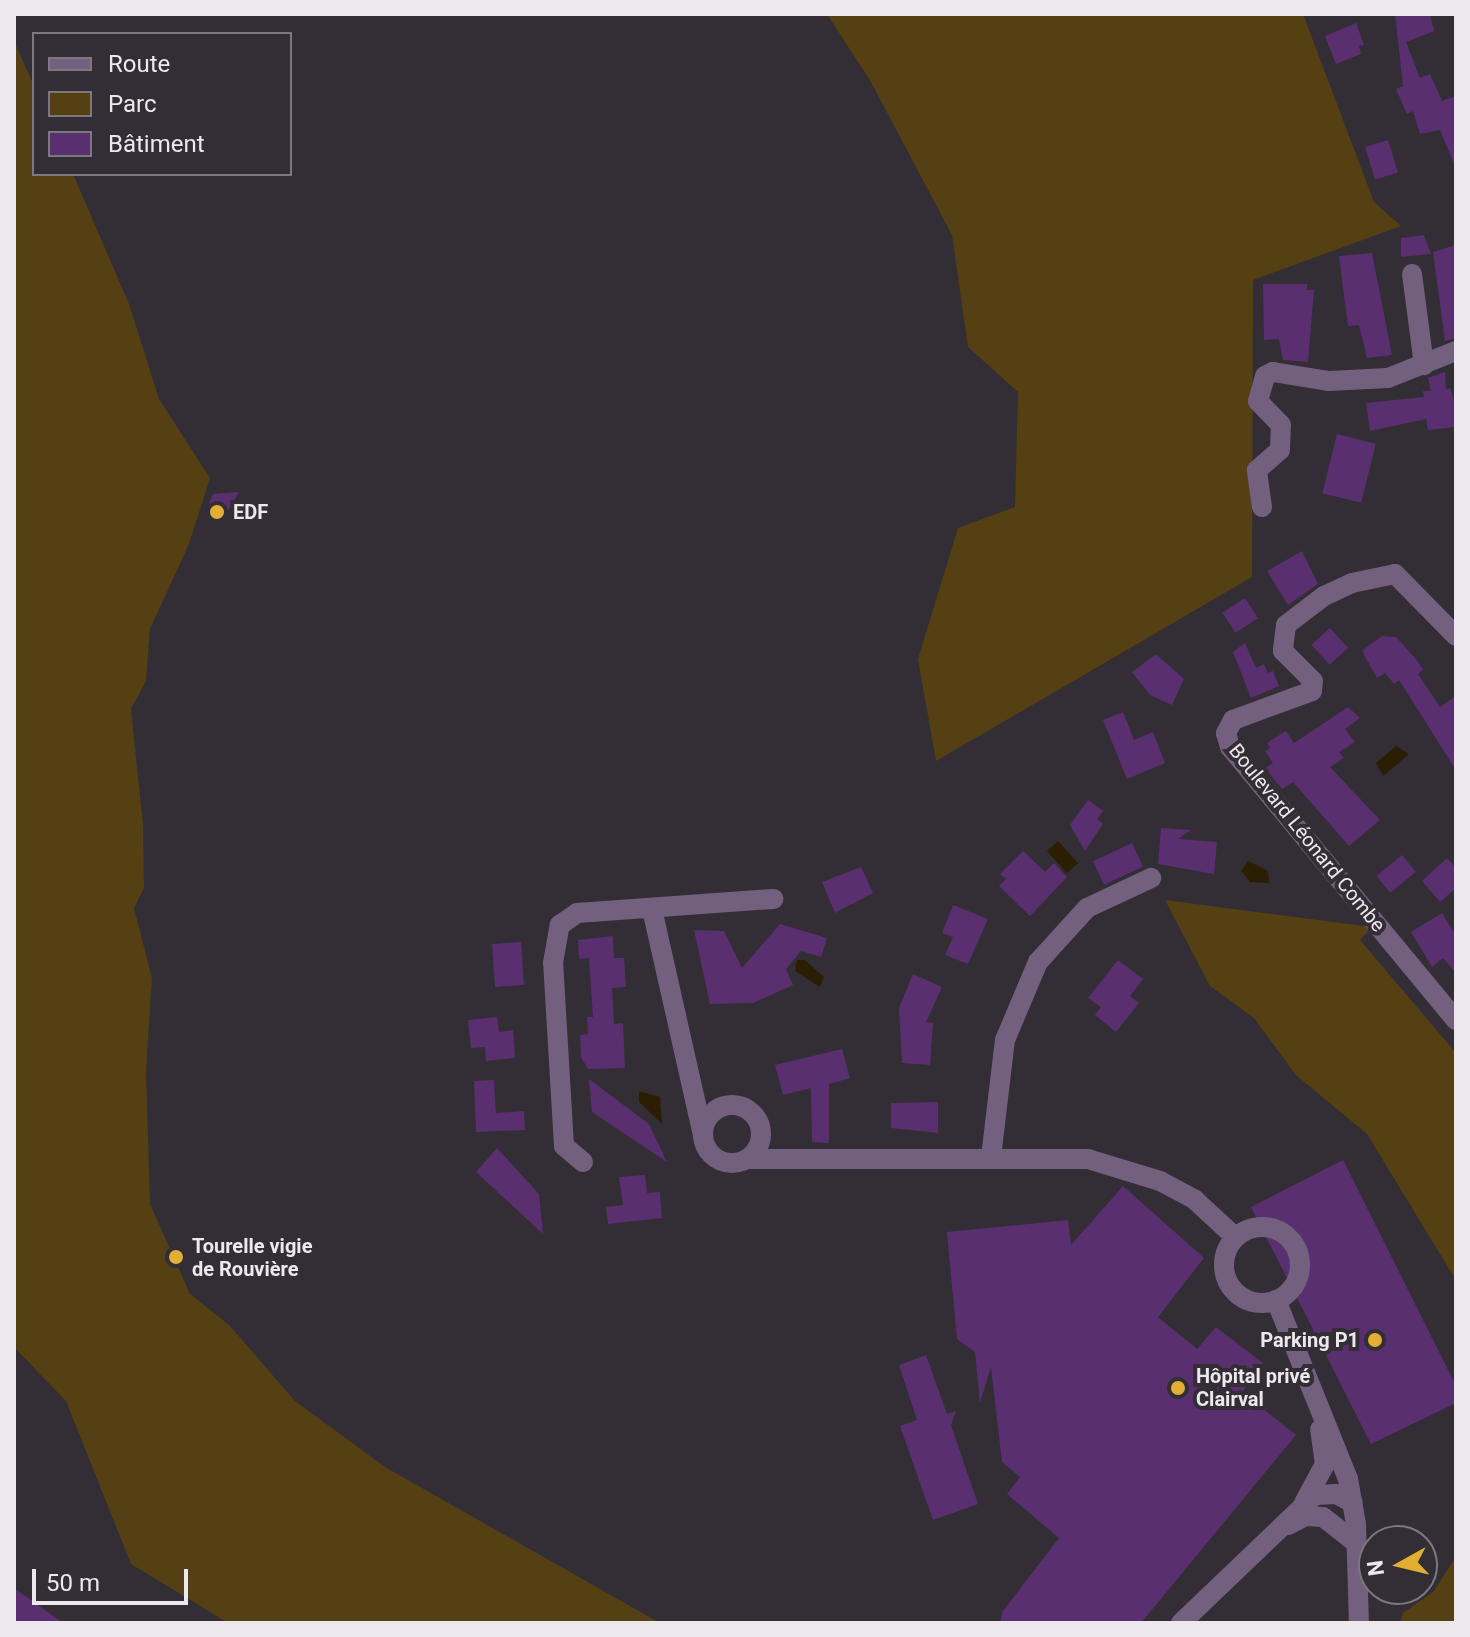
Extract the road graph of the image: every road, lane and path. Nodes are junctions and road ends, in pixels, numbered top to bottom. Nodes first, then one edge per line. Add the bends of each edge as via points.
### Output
1 (1412, 274) dead end
2 (1456, 351) edge
3 (1424, 365) junction
4 (1262, 507) dead end
5 (1456, 636) edge
6 (1151, 878) dead end
7 (774, 899) dead end
8 (652, 909) junction
9 (1456, 1020) edge
10 (703, 1136) junction
11 (991, 1157) junction
12 (747, 1159) junction
13 (583, 1162) dead end
14 (1235, 1237) junction
15 (1276, 1300) junction
16 (1315, 1397) junction
17 (1353, 1503) junction
18 (1302, 1507) junction
19 (1280, 1529) junction
20 (1356, 1543) junction
21 (1181, 1623) edge
22 (1359, 1623) edge

1 - 3 street
2 - 3 street
3 - 4 street via 1388,378 1265,376 1258,401 1281,425 1280,450 1257,470
5 - 9 street, Boulevard Léonard Combe via 1395,574 1352,583 1324,596 1286,625 1283,651 1313,681 1312,691 1233,720 1226,733 1230,747
6 - 11 street via 1087,908 1038,962 1005,1040
7 - 8 street
8 - 10 street
8 - 13 street via 577,913 560,925 555,938 564,1146
10 - 12 street via 718,1160
10 - 12 street via 714,1111 741,1106 756,1117 762,1135
11 - 12 street
11 - 14 street via 1088,1159 1147,1176 1195,1200
14 - 15 street via 1224,1262 1235,1291 1260,1303
14 - 15 street via 1261,1226 1274,1228 1294,1244 1299,1274 1292,1289
15 - 16 street
16 - 17 street
16 - 18 street via 1325,1464
17 - 18 street via 1326,1493
17 - 20 street
18 - 19 street
19 - 20 street via 1306,1516 1323,1517
19 - 21 street
20 - 22 street

